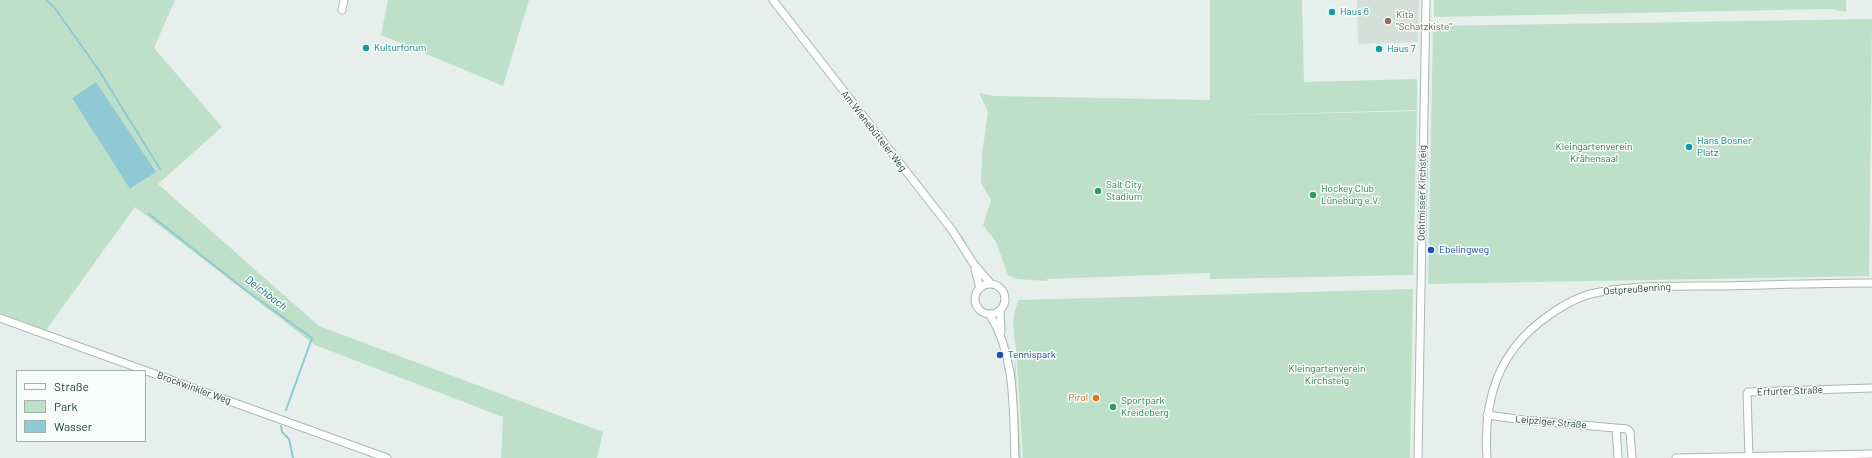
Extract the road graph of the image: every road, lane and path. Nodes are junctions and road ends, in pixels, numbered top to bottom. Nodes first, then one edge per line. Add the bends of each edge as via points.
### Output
1 (344, 0) edge
2 (773, 0) edge
3 (1426, 0) edge
4 (342, 10) dead end
5 (974, 263) junction
6 (1872, 283) edge
7 (991, 284) junction
8 (980, 288) junction
9 (1000, 311) junction
10 (990, 315) junction
11 (0, 318) edge
12 (1002, 339) junction
13 (144, 370) edge
14 (146, 371) edge
15 (1872, 388) edge
16 (1487, 415) junction
17 (1616, 428) junction
18 (1872, 454) edge
19 (1749, 456) junction
20 (387, 458) edge
21 (1015, 458) edge
22 (1418, 458) edge
23 (1487, 458) edge
24 (1618, 458) edge
25 (1632, 458) edge
26 (1676, 458) edge

1 - 4 street
2 - 5 street, Am Wienebütteler Weg via 952,230
3 - 22 street, Ochtmisser Kirchsteig
5 - 7 street, Am Wienebütteler Weg
5 - 8 street, Am Wienebütteler Weg
6 - 16 street, Ostpreußenring via 1643,287 1598,292 1579,298 1534,325 1513,349 1495,383
7 - 8 street
7 - 9 street, Am Wienebütteler Weg via 1000,288 1005,295 1005,302
8 - 10 street, Am Wienebütteler Weg via 975,296 976,306 982,313
9 - 10 street
9 - 12 street, Am Wienebütteler Weg
10 - 12 street, Am Wienebütteler Weg
11 - 13 street, Brockwinkler Weg
12 - 21 street, Am Wienebütteler Weg via 1011,386
14 - 20 street, Brockwinkler Weg
15 - 19 street, Erfurter Straße via 1748,392 1746,394
16 - 17 street, Leipziger Straße
16 - 23 street, Ostpreußenring
17 - 24 street
17 - 25 street, Leipziger Straße via 1629,430
18 - 19 street
19 - 26 street

